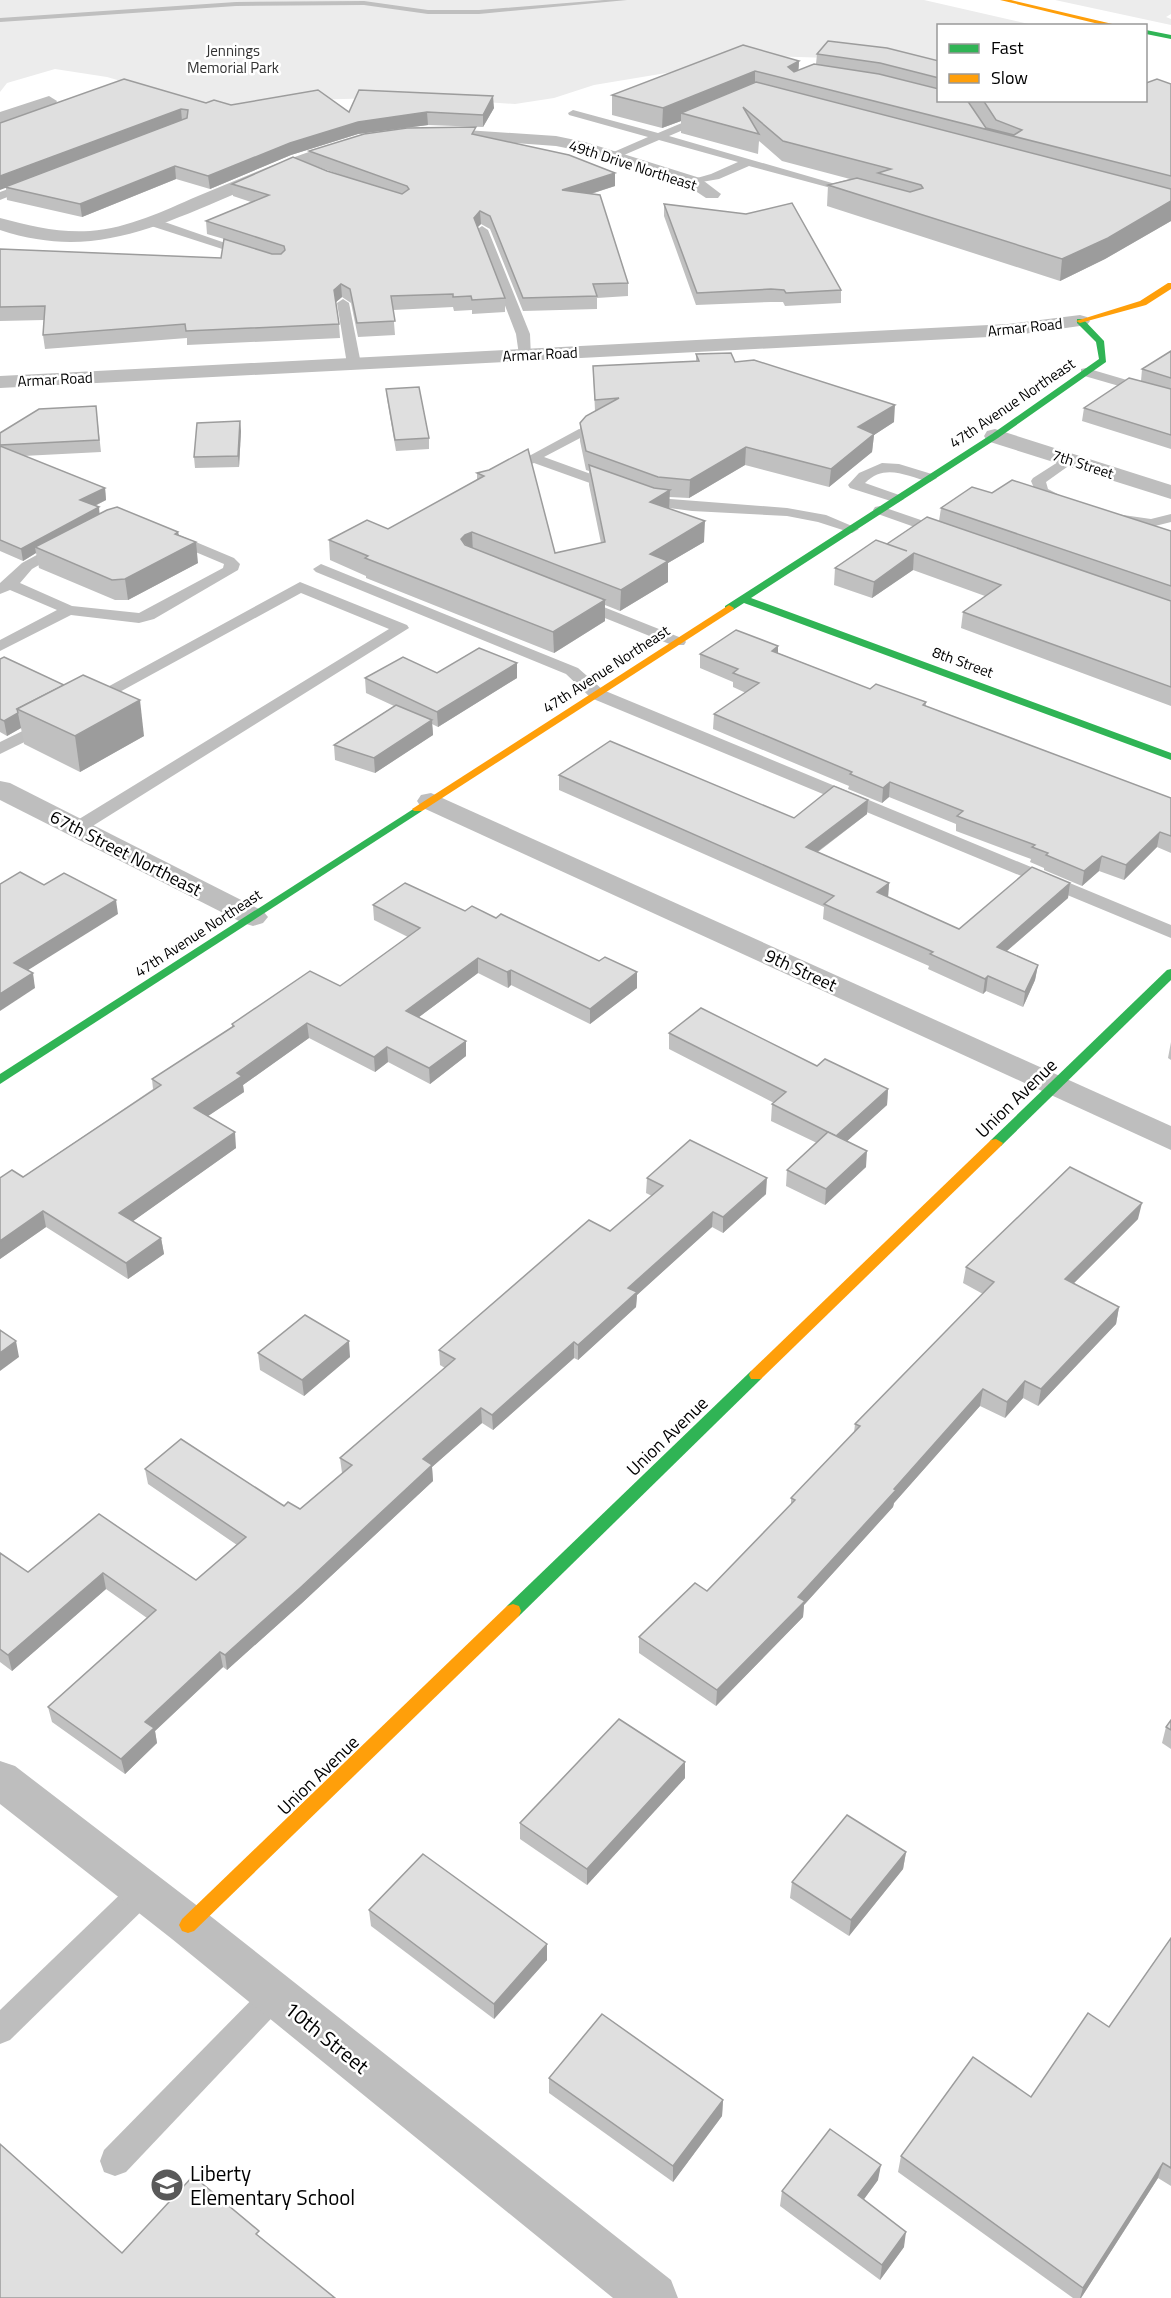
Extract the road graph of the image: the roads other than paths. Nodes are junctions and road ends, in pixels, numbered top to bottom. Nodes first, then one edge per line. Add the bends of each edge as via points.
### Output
1 (1003, 0) edge
2 (1109, 24) edge
3 (1147, 32) edge
4 (1171, 37) edge
5 (49, 101) dead end
6 (573, 113) dead end
7 (711, 114) edge
8 (0, 118) edge
9 (418, 133) edge
10 (658, 137) junction
11 (370, 138) edge
12 (613, 156) junction
13 (748, 162) junction
14 (292, 163) junction
15 (311, 172) edge
16 (43, 180) edge
17 (694, 182) junction
18 (712, 194) dead end
19 (0, 196) edge
20 (869, 196) edge
21 (152, 222) junction
22 (0, 225) edge
23 (482, 230) edge
24 (257, 256) edge
25 (1171, 285) edge
26 (343, 303) edge
27 (1080, 321) junction
28 (526, 355) junction
29 (354, 364) junction
30 (1086, 372) junction
31 (0, 382) edge
32 (1171, 397) edge
33 (579, 433) edge
34 (995, 436) junction
35 (533, 458) junction
36 (1069, 459) junction
37 (513, 469) edge
38 (930, 478) junction
39 (1171, 492) edge
40 (897, 499) junction
41 (1080, 506) edge
42 (880, 510) junction
43 (1102, 514) edge
44 (1171, 518) edge
45 (852, 529) junction
46 (159, 532) edge
47 (959, 537) edge
48 (74, 541) edge
49 (321, 569) dead end
50 (5, 587) edge
51 (744, 598) junction
52 (570, 599) edge
53 (69, 610) junction
54 (678, 642) junction
55 (0, 646) edge
56 (597, 694) junction
57 (0, 749) edge
58 (1171, 757) edge
59 (0, 789) edge
60 (431, 801) junction
61 (77, 828) junction
62 (253, 917) junction
63 (1171, 932) edge
64 (1171, 973) edge
65 (0, 1080) edge
66 (1055, 1086) junction
67 (1171, 1139) edge
68 (0, 1779) edge
69 (143, 1891) junction
70 (188, 1925) junction
71 (275, 1995) junction
72 (0, 2030) edge
73 (115, 2161) dead end
74 (653, 2298) edge

1 - 2 street
3 - 4 street
5 - 8 street
6 - 10 lane
7 - 10 lane
9 - 12 street, 49th Drive Northeast via 556,141
10 - 12 lane
10 - 13 lane
11 - 14 street
12 - 17 street, 49th Drive Northeast
13 - 17 lane
13 - 20 lane
14 - 15 lane
14 - 21 street
16 - 19 lane
17 - 18 street, 49th Drive Northeast
21 - 22 street via 104,235 66,237 28,234
21 - 24 lane
23 - 28 lane via 524,334
25 - 27 street via 1143,303
26 - 29 lane
27 - 28 street, Armar Road via 1008,330
27 - 30 street, 47th Avenue Northeast via 1100,341 1103,360
28 - 29 street, Armar Road
29 - 31 street, Armar Road
30 - 32 lane
30 - 34 street, 47th Avenue Northeast
33 - 35 lane
34 - 36 street, 7th Street
34 - 38 street, 47th Avenue Northeast
35 - 37 lane
35 - 45 lane via 654,502 787,512
36 - 39 street, 7th Street
36 - 41 lane via 1038,481 1038,486 1042,492
38 - 40 street, 47th Avenue Northeast
38 - 40 lane via 886,465 855,485
40 - 42 street, 47th Avenue Northeast
42 - 45 street, 47th Avenue Northeast
42 - 47 lane
43 - 44 lane via 1151,523
45 - 51 street, 47th Avenue Northeast
46 - 53 lane via 229,561 230,570 148,616
48 - 50 lane via 27,566
49 - 56 lane via 572,671
50 - 53 lane
51 - 54 street, 47th Avenue Northeast
51 - 58 street, 8th Street
52 - 54 lane
53 - 55 lane
54 - 56 street, 47th Avenue Northeast
56 - 60 street, 47th Avenue Northeast
56 - 63 lane
57 - 61 lane via 300,587 401,628
59 - 61 street, 67th Street Northeast
60 - 62 street, 47th Avenue Northeast
60 - 66 street, 9th Street
61 - 62 street, 67th Street Northeast
62 - 65 street, 47th Avenue Northeast
64 - 66 street, Union Avenue
66 - 67 street, 9th Street
66 - 70 street, Union Avenue
68 - 69 street, 10th Street
69 - 70 street, 10th Street
69 - 72 lane
70 - 71 street, 10th Street
71 - 73 lane
71 - 74 street, 10th Street

